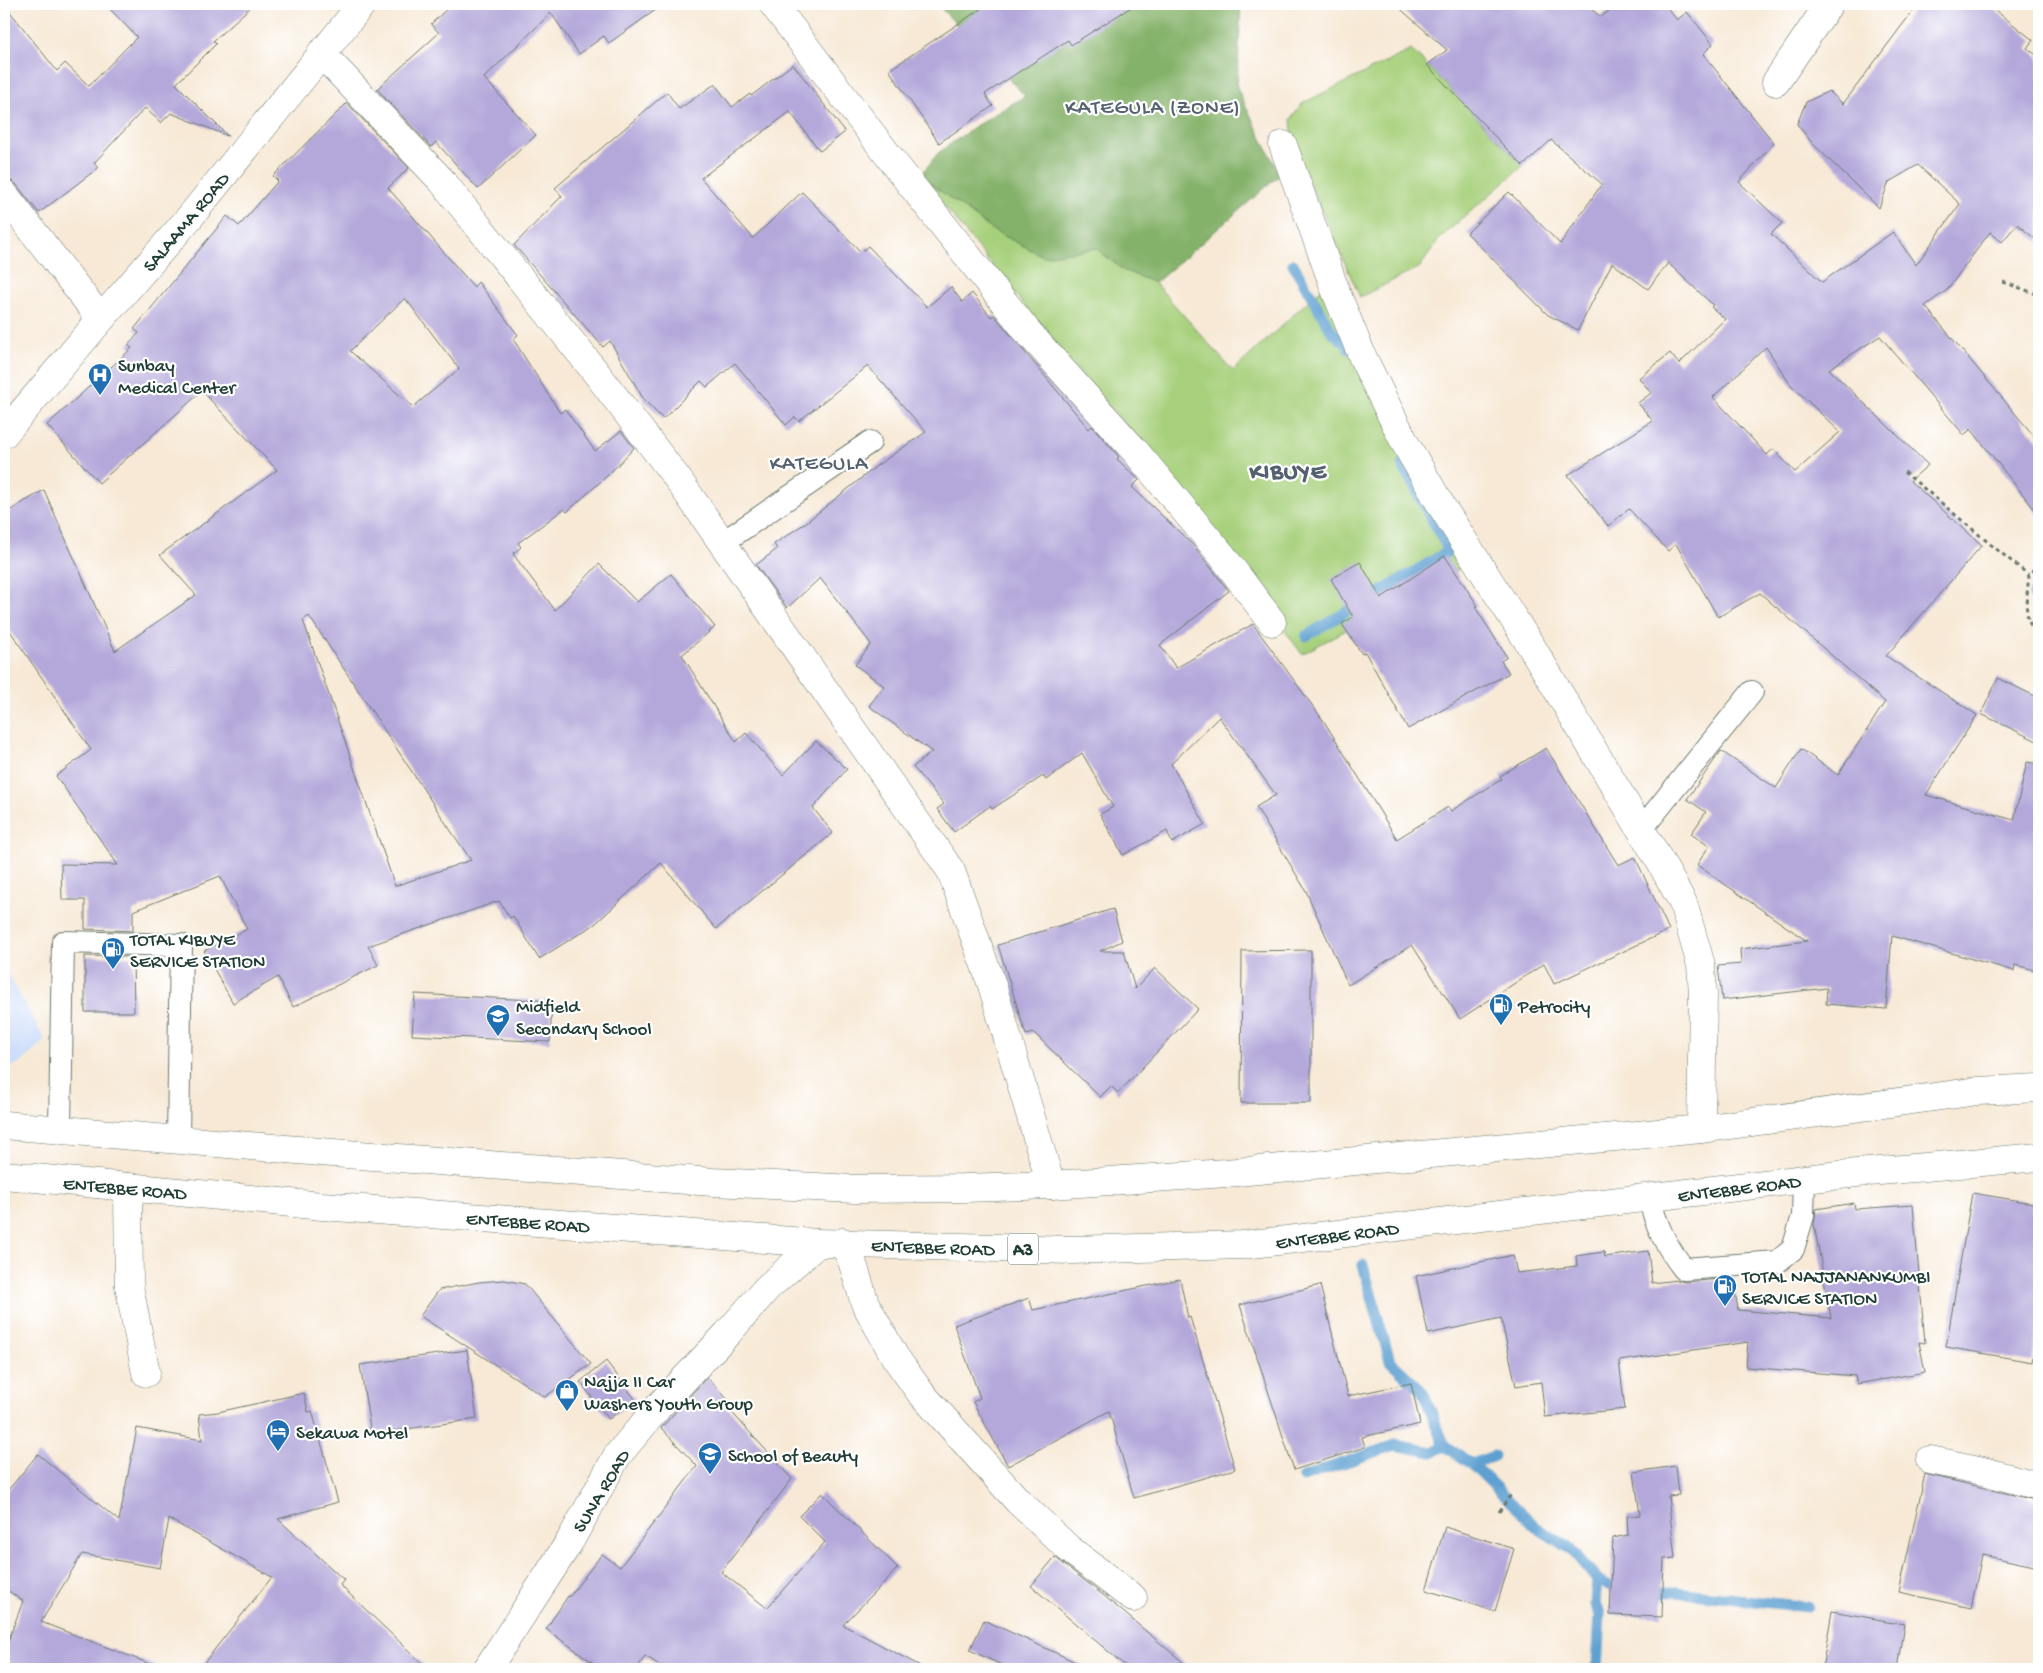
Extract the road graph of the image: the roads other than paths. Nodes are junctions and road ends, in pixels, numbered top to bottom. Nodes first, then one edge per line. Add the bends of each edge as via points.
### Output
1 (362, 4) edge
2 (773, 4) edge
3 (1829, 4) edge
4 (321, 53) junction
5 (1776, 82) dead end
6 (1283, 145) dead end
7 (4, 194) edge
8 (100, 319) junction
9 (4, 434) edge
10 (870, 442) dead end
11 (722, 543) junction
12 (1272, 622) dead end
13 (1752, 692) dead end
14 (1640, 831) junction
15 (2039, 1088) edge
16 (4, 1125) edge
17 (60, 1128) junction
18 (1701, 1129) junction
19 (178, 1139) junction
20 (2039, 1157) edge
21 (4, 1176) edge
22 (1804, 1179) junction
23 (1051, 1185) junction
24 (128, 1187) junction
25 (1649, 1198) junction
26 (830, 1242) junction
27 (146, 1373) dead end
28 (1930, 1460) dead end
29 (2039, 1486) edge
30 (1133, 1598) dead end
31 (488, 1669) edge

1 - 4 street, SALAAMA ROAD
2 - 12 street via 1027,331 1135,451 1221,554
3 - 5 street
4 - 8 street, SALAAMA ROAD via 190,217
4 - 11 street via 442,181 594,370
6 - 14 street via 1339,300 1363,358 1405,443 1531,646
7 - 8 street
8 - 9 street, SALAAMA ROAD
10 - 11 lane
11 - 23 street via 951,871 992,984
13 - 14 lane
14 - 18 street via 1682,903 1701,965 1704,994
15 - 18 street via 1978,1091
16 - 17 street
17 - 19 street
17 - 19 lane via 63,942 181,945
18 - 23 street via 1226,1173
19 - 23 street via 674,1179 855,1189
20 - 22 street, ENTEBBE ROAD / A3
21 - 24 street, ENTEBBE ROAD / A3
22 - 25 street, ENTEBBE ROAD / A3
22 - 25 lane via 1803,1216 1793,1249 1777,1262 1684,1268 1657,1227
24 - 26 street, ENTEBBE ROAD / A3 via 322,1206
24 - 27 street via 129,1286
25 - 26 street, ENTEBBE ROAD / A3 via 1243,1245 1072,1250
26 - 30 street via 852,1261 865,1303 895,1357 920,1392 1018,1501 1068,1548
26 - 31 street, SUNA ROAD via 766,1288 617,1456 570,1541
28 - 29 street

